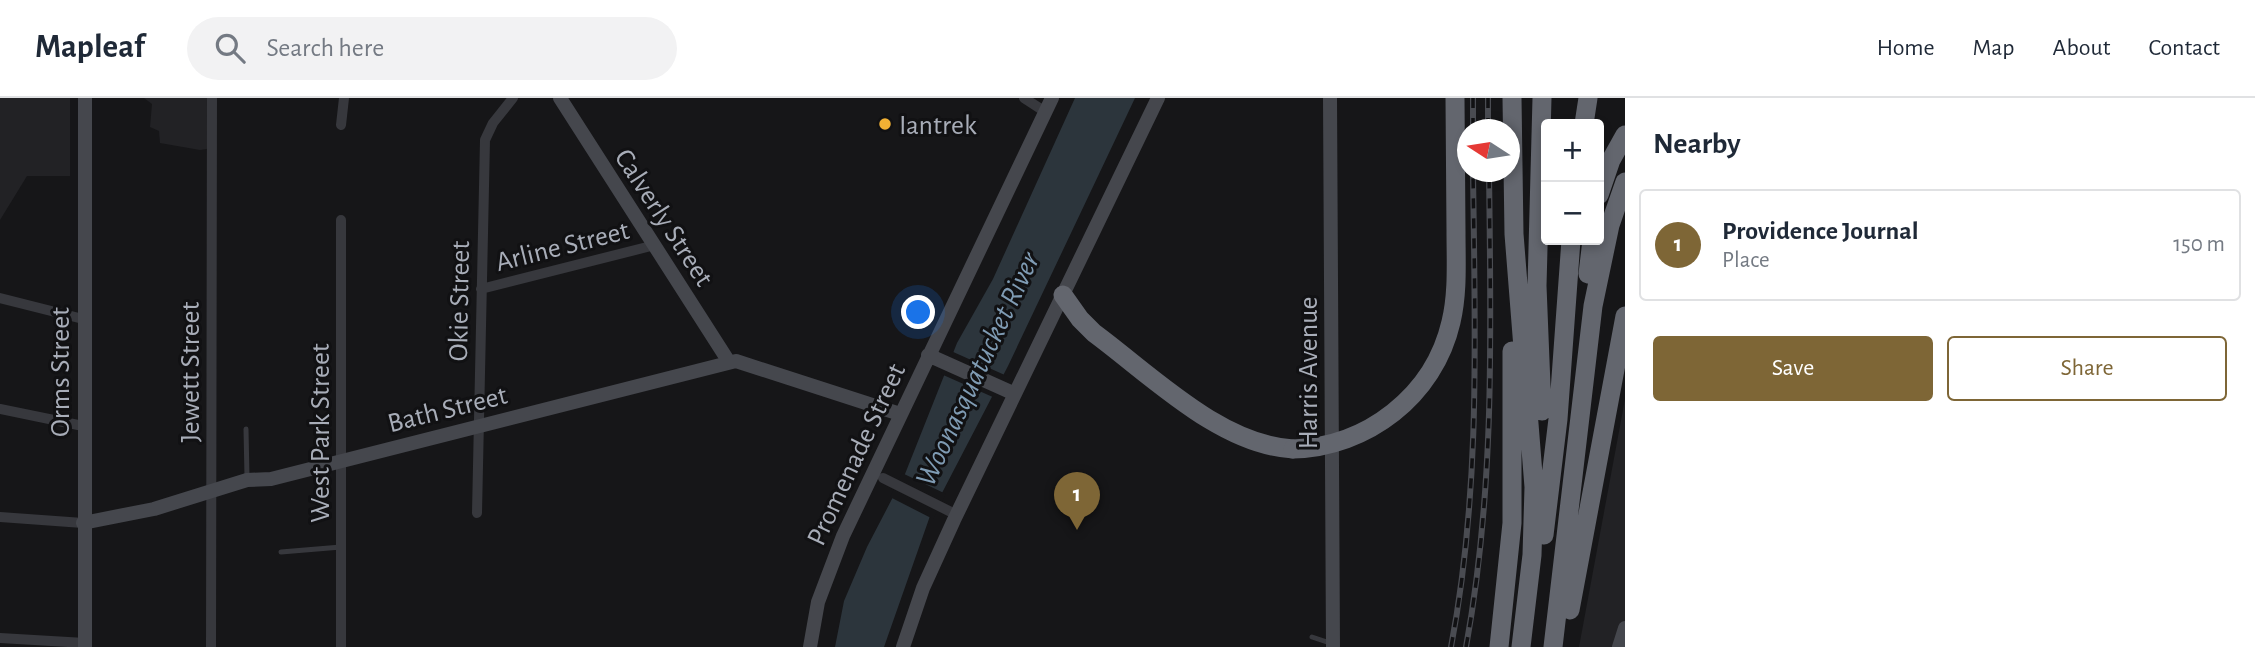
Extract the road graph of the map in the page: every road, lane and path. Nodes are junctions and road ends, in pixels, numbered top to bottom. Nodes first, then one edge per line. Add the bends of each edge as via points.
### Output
1 (85, 98) edge
2 (212, 98) edge
3 (344, 98) edge
4 (513, 98) edge
5 (560, 98) edge
6 (1024, 98) edge
7 (1052, 98) edge
8 (1158, 98) edge
9 (1330, 98) edge
10 (1455, 98) edge
11 (1511, 98) edge
12 (1542, 98) edge
13 (1588, 98) edge
14 (1044, 111) junction
15 (1585, 119) edge
16 (341, 125) dead end
17 (1625, 135) edge
18 (1603, 182) edge
19 (1623, 186) edge
20 (341, 220) dead end
21 (655, 245) junction
22 (1571, 245) edge
23 (1592, 245) edge
24 (1515, 248) junction
25 (481, 289) junction
26 (1063, 295) junction
27 (0, 298) edge
28 (1625, 316) edge
29 (83, 319) junction
30 (928, 355) junction
31 (729, 362) junction
32 (1584, 377) junction
33 (1009, 391) junction
34 (0, 409) edge
35 (900, 414) junction
36 (83, 426) junction
37 (477, 427) junction
38 (246, 429) dead end
39 (343, 458) junction
40 (247, 480) junction
41 (886, 480) dead end
42 (211, 491) junction
43 (947, 510) dead end
44 (477, 513) dead end
45 (0, 517) edge
46 (83, 523) junction
47 (341, 547) junction
48 (281, 552) dead end
49 (1539, 573) junction
50 (1312, 637) dead end
51 (0, 638) edge
52 (85, 645) edge
53 (1333, 646) edge
54 (211, 647) edge
55 (341, 647) edge
56 (810, 647) edge
57 (903, 647) edge
58 (1499, 647) edge
59 (1521, 647) edge
60 (1530, 647) edge
61 (1555, 647) edge

1 - 29 main road, Orms Street
2 - 42 street, Jewett Street
3 - 16 street
4 - 25 street, Okie Street via 485,140
5 - 21 main road, Calverly Street
6 - 14 street
7 - 14 main road, Promenade Street
8 - 26 main road
9 - 53 main road, Harris Avenue
10 - 26 highway, bridge via 1456,288 1452,321 1441,354 1413,396 1382,422 1337,442 1293,449 1250,442 1219,425 1094,333
11 - 24 highway
12 - 49 highway via 1538,337 1545,469
13 - 15 highway
14 - 30 main road, Promenade Street
17 - 18 highway
19 - 32 highway via 1602,261
20 - 39 street, West Park Street
21 - 25 street, Arline Street
21 - 31 main road, Calverly Street
22 - 49 highway via 1555,446
23 - 32 highway
24 - 58 highway via 1512,523
24 - 59 highway via 1534,487 1532,555
25 - 37 street, Okie Street
26 - 33 main road
27 - 29 street
28 - 61 highway via 1571,607
29 - 36 main road, Orms Street
30 - 33 main road
30 - 35 main road, Promenade Street
31 - 35 main road, Bath Street via 736,360
31 - 37 main road, Bath Street
32 - 61 highway
33 - 57 main road via 923,588
34 - 36 street
35 - 56 main road, Promenade Street via 828,573
36 - 46 main road, Orms Street
37 - 39 main road, Bath Street
37 - 44 street, Okie Street
38 - 40 lane
39 - 40 main road, Bath Street via 271,479
39 - 47 street, West Park Street
40 - 42 main road, Bath Street
41 - 43 street
42 - 46 main road, Bath Street via 154,509
42 - 54 street, Jewett Street
45 - 46 street, Bath Street
46 - 52 main road, Orms Street
47 - 48 lane
47 - 55 street, West Park Street
49 - 60 highway
50 - 53 lane
51 - 52 street

